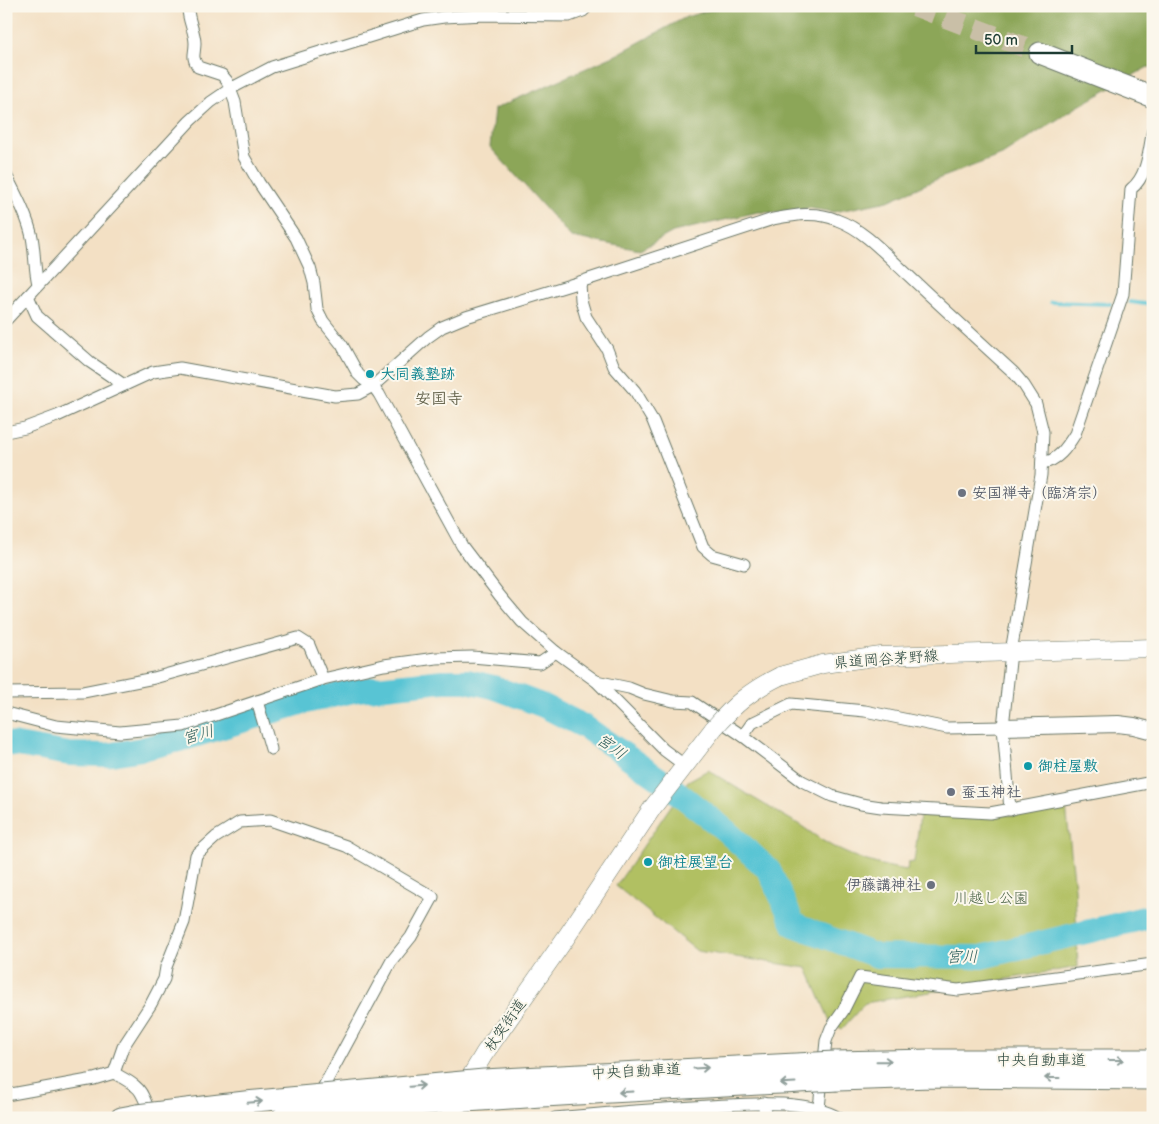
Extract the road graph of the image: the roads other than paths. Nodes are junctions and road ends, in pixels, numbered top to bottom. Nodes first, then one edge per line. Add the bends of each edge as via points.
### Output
1 (188, 6) edge
2 (588, 6) edge
3 (1040, 53) tunnel mouth
4 (230, 89) junction
5 (1153, 97) edge
6 (1153, 129) edge
7 (6, 175) edge
8 (580, 282) junction
9 (38, 284) junction
10 (28, 296) junction
11 (6, 320) edge
12 (124, 385) junction
13 (373, 386) junction
14 (6, 432) edge
15 (1042, 463) junction
16 (744, 564) dead end
17 (1153, 648) edge
18 (556, 652) junction
19 (1011, 652) junction
20 (323, 679) junction
21 (596, 681) junction
22 (6, 693) edge
23 (258, 703) junction
24 (6, 713) edge
25 (1003, 727) junction
26 (1153, 731) edge
27 (743, 736) junction
28 (270, 746) dead end
29 (681, 768) junction
30 (1153, 782) edge
31 (1010, 810) junction
32 (567, 936) joint
33 (1153, 964) edge
34 (1153, 1060) edge
35 (836, 1071) junction
36 (114, 1073) junction
37 (1153, 1079) edge
38 (6, 1095) edge
39 (763, 1103) junction
40 (820, 1108) junction
41 (677, 1113) edge
42 (137, 1117) edge
43 (282, 1118) edge
44 (306, 1118) edge
45 (446, 1118) edge
46 (555, 1118) edge
47 (766, 1118) edge
48 (839, 1118) edge

1 - 4 street via 196,42 193,60 198,67 222,75
2 - 4 street via 569,16 485,15 423,20 272,67
3 - 5 highway
4 - 9 street via 190,121
4 - 13 street via 236,102 244,156 296,238 310,268 317,310 358,374
6 - 15 street via 1145,167 1139,183 1131,189 1123,294 1075,434 1052,462
7 - 9 street via 27,220
8 - 13 street via 442,327
8 - 15 street via 773,220 800,214 838,220 857,230 880,250 1024,385 1036,404 1040,418
8 - 16 street via 586,317 607,349 614,367 635,391 653,421 703,547 712,555
9 - 10 street
10 - 11 street
10 - 12 street via 37,316 90,362
12 - 13 street via 153,372 180,368 335,396 358,394
12 - 14 street via 57,416
13 - 18 street via 462,546 522,622
15 - 19 street
17 - 19 main road, 県道岡谷茅野線
18 - 20 street via 540,663 472,657 436,658 384,665
18 - 21 street
19 - 25 street
19 - 29 main road, 県道岡谷茅野線, bridge via 881,656 822,664 780,676 743,698
20 - 22 street via 309,645 298,638 154,678 83,692
20 - 23 street
21 - 27 street via 692,702
21 - 29 street
23 - 24 street via 183,726 120,732 56,726
23 - 28 street
25 - 26 street via 1118,724
25 - 27 street via 947,728 866,711 791,704 752,723
25 - 31 street
27 - 31 street via 802,781 832,796 882,807 990,813
29 - 32 main road, 県道岡谷茅野線
30 - 31 street
32 - 45 main road, 杖突街道 via 484,1054
33 - 40 street via 958,990 860,977 826,1041
35 -> 34 highway, 中央自動車道 via 932,1060
37 -> 35 highway, 中央自動車道 via 932,1077
42 -> 35 highway, 中央自動車道, bridge via 245,1102 484,1080
35 -> 43 highway, 中央自動車道, bridge
36 - 38 street
36 - 42 street via 142,1092
36 - 44 street via 123,1047 164,979 184,922 196,855 240,822 270,820 346,846 433,896 411,937 392,962
39 - 40 street
39 - 41 street
39 - 47 street
40 - 48 street
41 - 46 street

